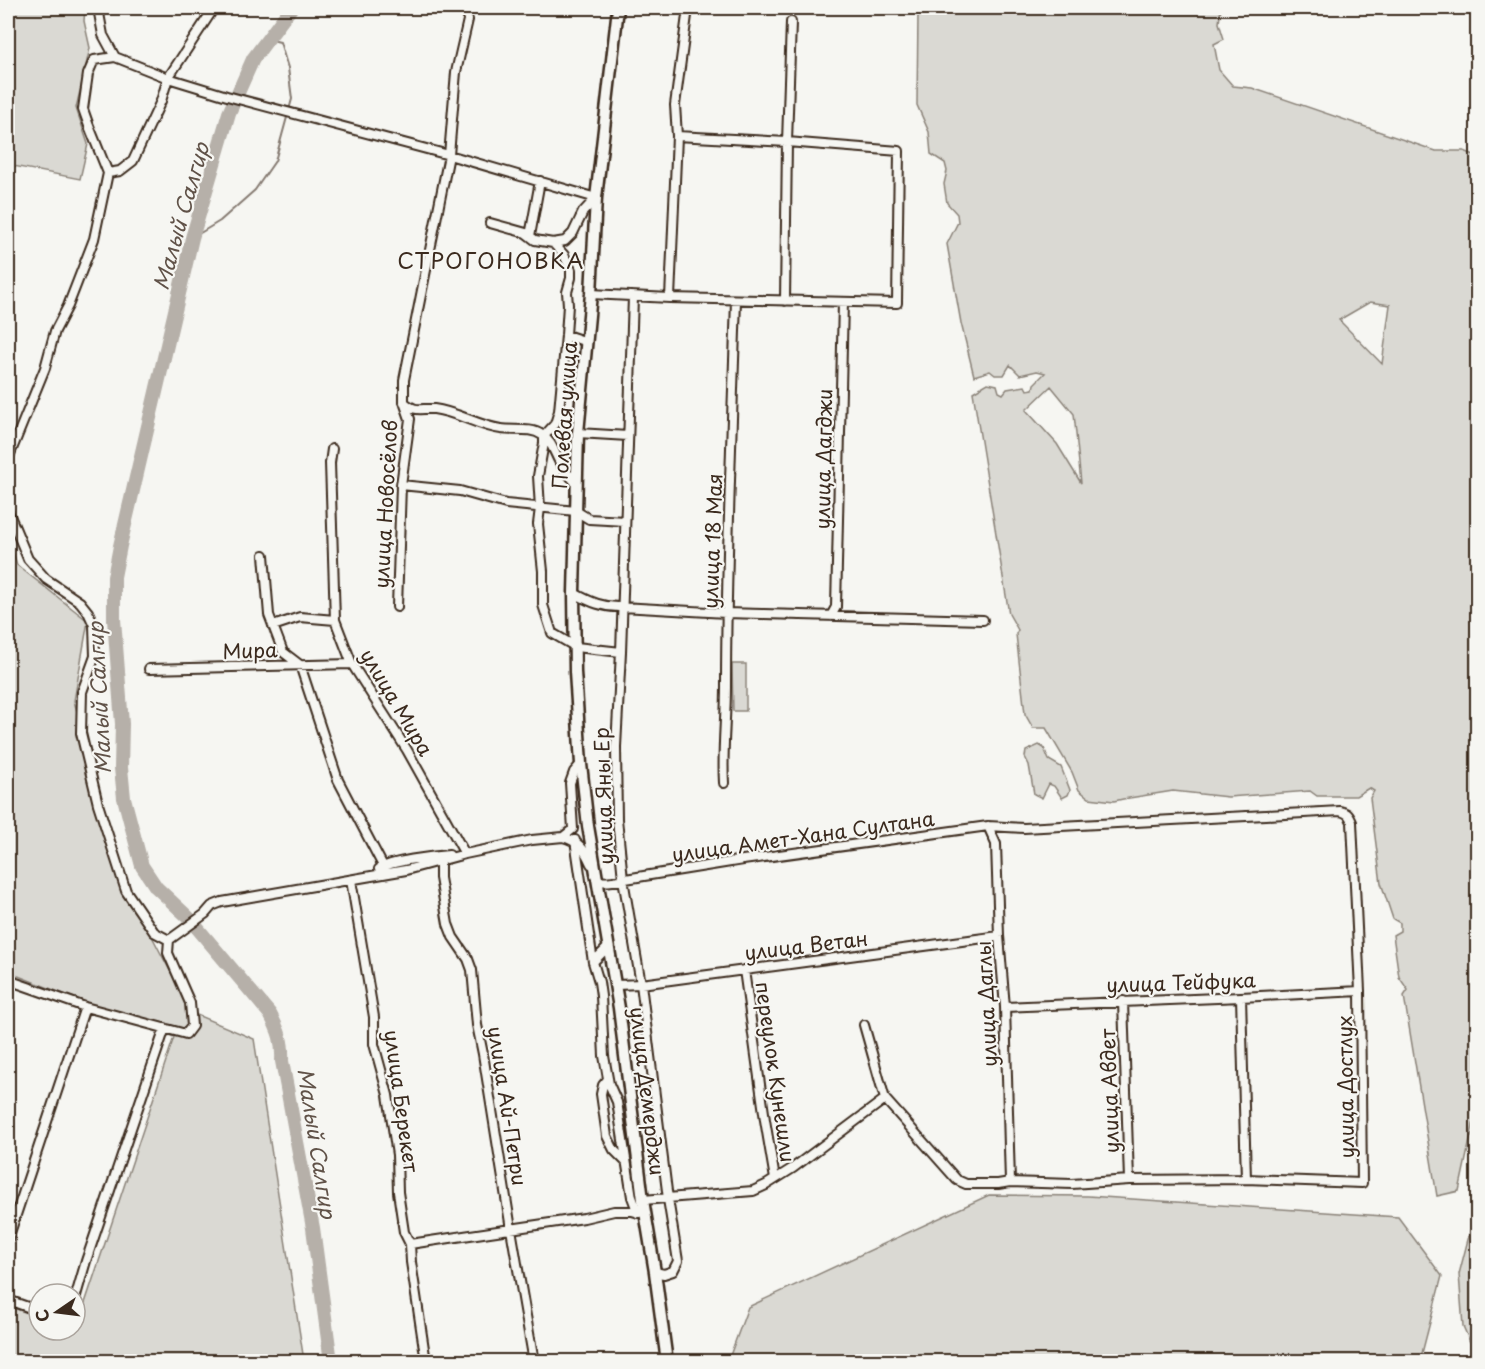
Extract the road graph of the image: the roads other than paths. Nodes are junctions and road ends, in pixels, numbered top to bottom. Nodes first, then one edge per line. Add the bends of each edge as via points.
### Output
1 (98, 8) edge
2 (214, 8) edge
3 (618, 8) edge
4 (688, 8) edge
5 (468, 20) dead end
6 (791, 22) dead end
7 (115, 57) junction
8 (168, 78) junction
9 (677, 136) junction
10 (787, 142) junction
11 (449, 155) junction
12 (108, 173) junction
13 (540, 182) junction
14 (596, 198) junction
15 (490, 223) dead end
16 (530, 236) junction
17 (553, 243) junction
18 (591, 294) junction
19 (633, 297) junction
20 (670, 298) junction
21 (736, 300) junction
22 (785, 301) junction
23 (843, 302) junction
24 (566, 335) junction
25 (587, 342) junction
26 (404, 402) junction
27 (417, 410) junction
28 (410, 419) junction
29 (578, 433) junction
30 (628, 435) junction
31 (544, 436) junction
32 (332, 449) dead end
33 (8, 459) edge
34 (577, 484) junction
35 (401, 485) junction
36 (540, 508) junction
37 (576, 511) junction
38 (8, 512) edge
39 (625, 521) junction
40 (264, 555) dead end
41 (574, 593) junction
42 (397, 607) dead end
43 (622, 607) junction
44 (726, 613) junction
45 (831, 616) junction
46 (335, 620) junction
47 (983, 620) dead end
48 (273, 626) junction
49 (576, 647) junction
50 (621, 652) junction
51 (352, 664) junction
52 (300, 665) junction
53 (149, 669) dead end
54 (581, 764) junction
55 (724, 783) dead end
56 (588, 826) joint
57 (988, 826) junction
58 (573, 829) junction
59 (563, 837) junction
60 (575, 841) junction
61 (465, 854) junction
62 (440, 862) junction
63 (383, 866) junction
64 (371, 875) junction
65 (623, 879) junction
66 (351, 880) junction
67 (598, 880) junction
68 (999, 936) junction
69 (169, 940) junction
70 (609, 945) junction
71 (593, 962) junction
72 (744, 970) junction
73 (8, 980) edge
74 (641, 984) junction
75 (616, 985) junction
76 (1360, 991) junction
77 (1241, 997) junction
78 (1123, 1001) junction
79 (85, 1006) junction
80 (1005, 1007) junction
81 (864, 1025) dead end
82 (165, 1028) junction
83 (608, 1079) junction
84 (885, 1099) junction
85 (626, 1162) junction
86 (775, 1179) junction
87 (1246, 1179) junction
88 (1129, 1180) junction
89 (1010, 1182) junction
90 (668, 1199) junction
91 (643, 1200) junction
92 (642, 1216) junction
93 (511, 1229) junction
94 (8, 1239) edge
95 (410, 1244) junction
96 (655, 1272) junction
97 (80, 1282) edge
98 (8, 1300) edge
99 (27, 1307) edge
100 (426, 1362) edge
101 (534, 1362) edge
102 (667, 1362) edge

1 - 7 street via 103,35
2 - 8 street
3 - 14 main road, Полевая улица
4 - 9 street via 675,105
5 - 11 street, улица Новосёлов via 456,72
6 - 10 street
7 - 8 street
7 - 12 street via 94,60 83,109
8 - 11 street
8 - 12 street via 133,161 120,171
9 - 10 street
9 - 20 street
10 - 22 street
10 - 23 street via 899,151 897,303
11 - 13 street
11 - 26 street, улица Новосёлов via 404,380
12 - 33 street via 94,239
13 - 14 street
13 - 16 street
14 - 17 street via 583,212 573,233 565,241
14 - 18 main road, Полевая улица
15 - 16 street
16 - 17 street
17 - 24 street via 571,270
18 - 19 street
18 - 25 main road, Полевая улица
19 - 20 street
19 - 30 street, улица Яны Ер
20 - 21 street
21 - 22 street
21 - 44 street, улица 18 Мая
22 - 23 street
23 - 45 street, улица Дагджи via 836,607
24 - 25 street
24 - 31 street via 559,411 555,424
25 - 29 main road, Полевая улица
26 - 27 street
26 - 28 street, улица Новосёлов
27 - 28 street
27 - 31 street via 433,409 485,426 534,431
28 - 35 street, улица Новосёлов
29 - 30 street
29 - 34 main road, Полевая улица
30 - 39 street, улица Яны Ер
31 - 34 street
31 - 36 street via 538,476
32 - 46 street, улица Мира
34 - 37 main road, Полевая улица
35 - 36 street via 460,491 506,504
35 - 42 street, улица Новосёлов
36 - 37 street
36 - 49 street via 543,605 552,633
37 - 39 street via 589,519
37 - 41 main road, Полевая улица
38 - 69 street via 28,559 46,579 80,602 94,625 95,656 82,692 81,733 98,804 126,891 154,932
39 - 43 street, улица Яны Ер
40 - 48 street
41 - 43 street via 601,606
41 - 49 main road, Полевая улица
43 - 44 street
43 - 50 street, улица Яны Ер
44 - 45 street
44 - 55 street, улица 18 Мая
45 - 47 street
46 - 48 street via 300,617
46 - 51 street, улица Мира
48 - 52 street via 284,652
49 - 50 street
49 - 54 main road, Полевая улица
50 - 65 street, улица Яны Ер via 616,747
51 - 52 street, Мира
51 - 61 street, улица Мира via 407,750
52 - 53 street, Мира
52 - 63 street via 338,780
54 - 56 main road, Полевая улица
54 - 58 street via 570,783
56 - 67 main road, улица Демерджи
57 - 65 street, улица Амет-Хана Султана
57 - 68 street, улица Даглы via 996,844
57 - 76 street, улица Амет-Хана Султана via 1024,828 1347,813 1352,822
58 - 59 street
58 - 60 street
59 - 60 street
59 - 61 street
60 - 67 street
60 - 71 street
61 - 62 street
61 - 63 street
62 - 64 street
62 - 93 street, улица Ай-Петри via 448,924 472,969 477,1025
63 - 64 street
64 - 66 street
65 - 67 street, улица Амет-Хана Султана
65 - 74 street, улица Яны Ер
66 - 69 street via 222,902
66 - 95 street, улица Берекет via 374,1017 374,1044 388,1095 404,1232
67 - 70 main road, улица Демерджи
68 - 72 street, улица Ветан
68 - 80 street, улица Даглы
69 - 82 street via 168,953 190,1003 192,1026 186,1034
70 - 71 street
70 - 75 main road, улица Демерджи
71 - 83 street via 602,996
72 - 74 street, улица Ветан
72 - 86 street, переулок Кунешли
73 - 79 street
74 - 75 street, улица Ветан
74 - 90 street, улица Яны Ер
75 - 91 main road, улица Демерджи
76 - 77 street, улица Тейфука
76 - 87 street, улица Достлух via 1362,1184
77 - 78 street, улица Тейфука
77 - 87 street
78 - 80 street, улица Тейфука
78 - 88 street, улица Авдет
79 - 82 street
79 - 94 street
80 - 89 street, улица Даглы
81 - 84 street
82 - 97 street
83 - 85 street
83 - 85 street via 601,1094 607,1136
84 - 86 street
84 - 89 street via 957,1180 966,1184
85 - 92 street via 632,1197
86 - 90 street via 753,1191
87 - 88 street
88 - 89 street via 1072,1184
90 - 91 street
90 - 96 street, улица Яны Ер via 678,1261 673,1271
91 - 92 main road, улица Демерджи
92 - 93 street via 626,1210 614,1211
92 - 96 main road, улица Демерджи
93 - 95 street
93 - 101 street, улица Ай-Петри
95 - 100 street, улица Берекет
96 - 102 main road, улица Демерджи
98 - 99 street

